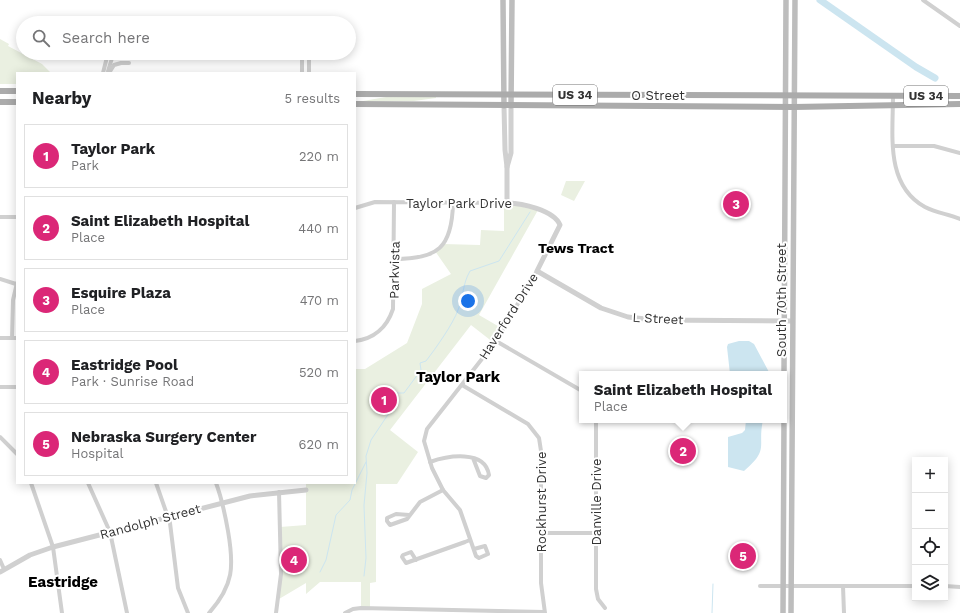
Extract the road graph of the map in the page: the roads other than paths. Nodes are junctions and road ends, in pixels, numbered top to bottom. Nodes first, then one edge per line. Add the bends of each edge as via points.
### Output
1 (503, 0) edge
2 (512, 0) edge
3 (786, 0) edge
4 (795, 0) edge
5 (924, 0) edge
6 (960, 26) edge
7 (108, 60) edge
8 (110, 60) edge
9 (302, 60) edge
10 (309, 60) edge
11 (129, 64) dead end
12 (103, 72) edge
13 (109, 72) edge
14 (110, 72) edge
15 (302, 72) edge
16 (309, 72) edge
17 (16, 90) edge
18 (0, 91) edge
19 (356, 94) edge
20 (504, 95) junction
21 (512, 95) junction
22 (785, 96) junction
23 (794, 96) junction
24 (893, 96) junction
25 (960, 96) edge
26 (0, 102) edge
27 (16, 102) edge
28 (356, 104) edge
29 (893, 104) junction
30 (960, 104) edge
31 (508, 106) junction
32 (785, 107) junction
33 (794, 107) junction
34 (893, 146) junction
35 (960, 153) edge
36 (394, 202) junction
37 (453, 203) junction
38 (507, 203) junction
39 (356, 208) edge
40 (0, 217) edge
41 (16, 217) edge
42 (960, 219) edge
43 (559, 223) joint
44 (394, 259) junction
45 (537, 271) junction
46 (0, 279) edge
47 (16, 284) edge
48 (16, 288) edge
49 (784, 321) junction
50 (792, 321) junction
51 (0, 338) edge
52 (15, 338) edge
53 (356, 341) edge
54 (496, 341) junction
55 (784, 371) edge
56 (462, 385) junction
57 (0, 386) edge
58 (16, 387) edge
59 (579, 389) edge
60 (596, 423) edge
61 (784, 423) edge
62 (0, 437) edge
63 (16, 453) edge
64 (473, 458) junction
65 (430, 462) junction
66 (31, 484) edge
67 (88, 484) edge
68 (156, 484) edge
69 (216, 484) edge
70 (306, 490) dead end
71 (443, 490) junction
72 (279, 492) junction
73 (223, 502) junction
74 (409, 515) junction
75 (168, 517) junction
76 (110, 532) junction
77 (541, 533) junction
78 (596, 533) junction
79 (470, 540) junction
80 (53, 547) junction
81 (474, 549) dead end
82 (0, 560) edge
83 (416, 560) dead end
84 (2, 571) edge
85 (760, 586) dead end
86 (783, 586) junction
87 (843, 586) junction
88 (912, 586) edge
89 (948, 586) edge
90 (960, 586) edge
91 (791, 587) junction
92 (605, 608) dead end
93 (389, 611) edge
94 (61, 612) edge
95 (544, 612) edge
96 (127, 613) edge
97 (188, 613) edge
98 (209, 613) edge
99 (276, 613) edge
100 (345, 613) edge
101 (783, 613) edge
102 (791, 613) edge
103 (844, 613) edge

1 - 20 main road
2 - 21 main road
3 - 22 main road, South 70th Street
4 - 23 main road, South 70th Street
5 - 6 street
7 - 12 street
8 - 13 street
9 - 15 street
10 - 16 street
11 - 14 street via 114,64
17 - 18 main road
19 - 20 main road, O Street / US 34
20 - 21 main road, O Street / US 34
20 - 31 main road
21 - 22 main road, O Street / US 34
21 - 31 main road
22 - 23 main road, O Street / US 34
22 - 32 main road, South 70th Street
23 - 24 main road, O Street / US 34
23 - 33 main road, South 70th Street
24 - 25 main road, O Street / US 34
24 - 29 street
26 - 27 main road
28 - 31 main road, O Street / US 34
29 - 30 main road, O Street / US 34
29 - 33 main road, O Street / US 34
29 - 34 street
31 - 32 main road, O Street / US 34
31 - 38 street via 505,155 508,167
32 - 33 main road, O Street / US 34
32 - 49 main road, South 70th Street
33 - 50 main road, South 70th Street
34 - 35 street via 934,146
34 - 42 street via 893,159 898,174 911,196 927,208
36 - 37 street, Taylor Park Drive
36 - 39 street, Taylor Park Drive via 372,202
36 - 44 street, Parkvista
37 - 38 street, Taylor Park Drive
37 - 44 street via 450,232 441,247 421,258
38 - 43 street, Taylor Park Drive via 530,206 555,218
40 - 41 street
43 - 45 street, Haverford Drive via 559,229
44 - 53 street, Parkvista via 394,302 391,315 376,333
45 - 49 street, L Street via 601,308 628,317 648,320
45 - 54 street, Haverford Drive
46 - 47 street
48 - 52 street via 13,300
49 - 50 street, L Street
49 - 55 main road, South 70th Street
50 - 91 main road, South 70th Street
51 - 52 street
54 - 56 street, Haverford Drive
54 - 59 street
56 - 65 street, Haverford Drive via 427,429 424,441
56 - 77 street, Rockhurst Drive via 528,424 538,436 541,452
57 - 58 street
60 - 78 street, Danville Drive
61 - 86 main road
62 - 63 street
64 - 64 street via 486,465 489,475 486,478 480,476
64 - 65 street via 445,458
65 - 71 street
66 - 80 street
67 - 76 street
68 - 75 street
69 - 73 street
70 - 72 street, Randolph Street
71 - 74 street via 420,502
71 - 79 street via 460,510
72 - 73 street, Randolph Street
72 - 99 street via 281,574
73 - 75 street, Randolph Street
73 - 98 street via 232,553 232,569 225,593
74 - 74 street via 405,520 393,525 386,521 396,514
75 - 76 street, Randolph Street
75 - 97 street via 178,588
76 - 80 street, Randolph Street
76 - 96 street
77 - 78 street
77 - 95 street, Rockhurst Drive via 541,586
78 - 92 street, Danville Drive via 596,583 598,599
79 - 81 street
79 - 83 street
80 - 84 street, Randolph Street via 30,555
80 - 94 street
82 - 84 street
85 - 86 street
86 - 91 street
86 - 101 main road
87 - 88 street
87 - 91 street
87 - 103 street
89 - 90 street
91 - 102 main road, South 70th Street
93 - 95 street
93 - 100 street via 356,608

